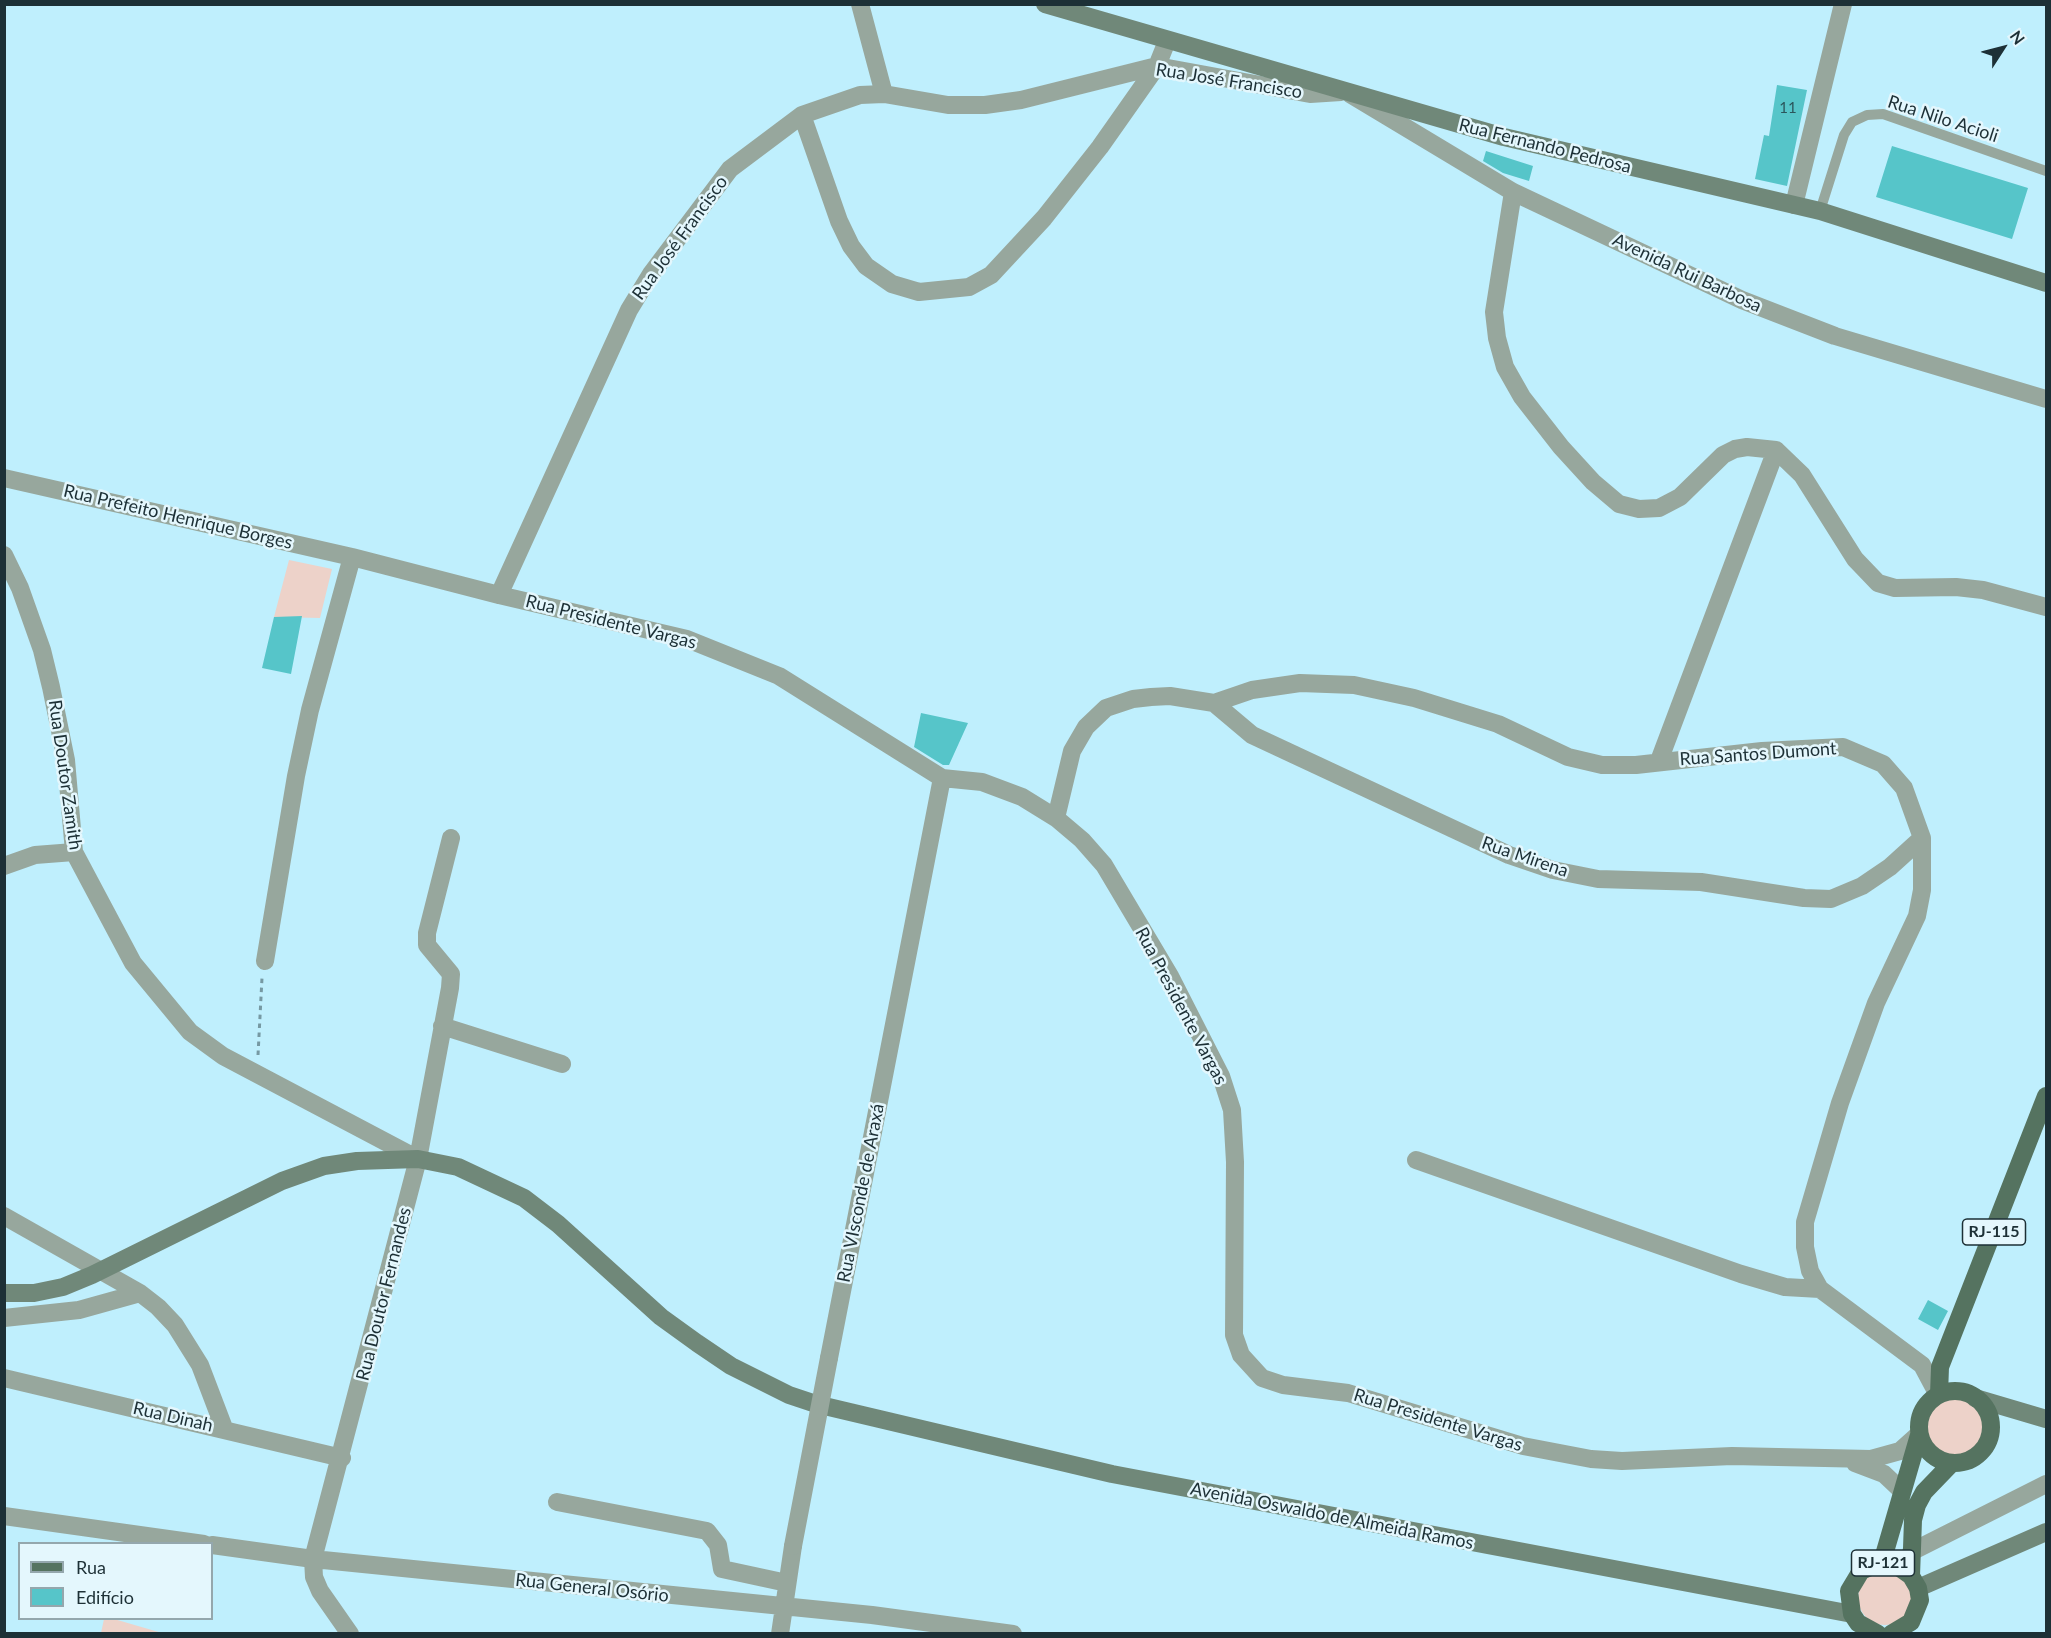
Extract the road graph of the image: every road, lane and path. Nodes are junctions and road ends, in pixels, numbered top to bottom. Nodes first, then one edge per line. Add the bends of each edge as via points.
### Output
1 (860, 4) edge
2 (1045, 4) edge
3 (1843, 4) edge
4 (1167, 40) junction
5 (1157, 66) junction
6 (1345, 93) junction
7 (884, 94) junction
8 (802, 116) junction
9 (2046, 171) edge
10 (1513, 192) junction
11 (1794, 205) junction
12 (1820, 211) junction
13 (2046, 283) edge
14 (2046, 399) edge
15 (1776, 450) junction
16 (4, 478) edge
17 (4, 555) edge
18 (352, 557) junction
19 (499, 595) junction
20 (2046, 607) edge
21 (1214, 703) junction
22 (1659, 761) junction
23 (942, 778) junction
24 (1056, 818) junction
25 (451, 838) dead end
26 (1922, 838) junction
27 (74, 852) junction
28 (4, 866) edge
29 (265, 961) joint
30 (442, 1026) junction
31 (562, 1064) dead end
32 (258, 1076) junction
33 (2046, 1096) edge
34 (2043, 1116) edge
35 (418, 1159) junction
36 (1416, 1160) dead end
37 (4, 1216) edge
38 (102, 1271) junction
39 (1821, 1289) junction
40 (4, 1293) edge
41 (140, 1293) junction
42 (4, 1318) edge
43 (1931, 1366) junction
44 (4, 1378) edge
45 (1938, 1395) junction
46 (1973, 1397) junction
47 (2046, 1419) edge
48 (224, 1428) junction
49 (1919, 1434) junction
50 (342, 1458) junction
51 (1844, 1459) junction
52 (1951, 1464) junction
53 (2046, 1484) edge
54 (1902, 1491) junction
55 (557, 1502) dead end
56 (4, 1516) edge
57 (2046, 1532) edge
58 (190, 1542) edge
59 (213, 1545) edge
60 (1911, 1552) junction
61 (313, 1559) junction
62 (1882, 1562) junction
63 (1915, 1582) junction
64 (787, 1583) junction
65 (786, 1608) junction
66 (1855, 1624) edge
67 (1898, 1632) edge
68 (350, 1634) edge
69 (780, 1634) edge
70 (1013, 1634) edge
71 (1878, 1634) edge

1 - 7 street
2 - 4 street, Rua Fernando Pedrosa
3 - 11 street
4 - 5 street
4 - 6 street, Rua Fernando Pedrosa
5 - 6 street, Rua José Francisco via 1310,94
5 - 7 street, Rua José Francisco via 1021,100 985,105 948,105
5 - 8 street via 1100,147 1014,252 991,276 969,287 947,291 919,292 892,284 866,266 850,246 839,221
6 - 10 street, Avenida Rui Barbosa
6 - 11 street, Rua Fernando Pedrosa via 1504,137
7 - 8 street, Rua José Francisco via 852,97
8 - 19 street, Rua José Francisco via 730,169 651,274 629,310
9 - 12 lane, Rua Nilo Acioli via 1883,114 1867,115 1852,122 1844,135
10 - 14 street, Avenida Rui Barbosa via 1788,320
10 - 15 street via 1494,312 1505,367 1522,397 1593,482 1619,504 1659,508 1680,497 1723,455 1747,447
11 - 12 street, Rua Fernando Pedrosa
12 - 13 street, Rua Fernando Pedrosa
15 - 20 street via 1802,475 1855,559 1878,583 1895,588 1983,590
15 - 22 street
16 - 18 street, Rua Prefeito Henrique Borges
17 - 27 street, Rua Doutor Zamith via 20,588 51,687 66,760
18 - 19 street, Rua Presidente Vargas
18 - 29 street via 303,743
19 - 23 street, Rua Presidente Vargas via 687,639 743,661 779,676
21 - 22 street, Rua Santos Dumont via 1252,690 1300,683 1354,684 1498,724 1568,757 1602,765
21 - 24 street, Rua Santos Dumont via 1170,696 1133,699 1106,708 1086,727 1072,751
21 - 26 street, Rua Mirena via 1252,735 1509,855 1553,870 1598,879 1701,882 1831,899 1862,886
22 - 26 street, Rua Santos Dumont via 1843,747 1883,764 1904,788
23 - 24 street, Rua Presidente Vargas via 982,782 1022,797
23 - 64 street, Rua VIsconde de Araxá, bridge
24 - 51 street, Rua Presidente Vargas via 1104,865 1170,976 1221,1076 1232,1110 1235,1162 1234,1335 1241,1355 1262,1377 1283,1385 1348,1393 1523,1446 1591,1460 1732,1456
25 - 30 street, Rua Doutor Fernandes via 428,933 429,950 451,974
26 - 39 street, Rua Santos Dumont via 1922,890 1917,916 1858,1051 1805,1222 1810,1271
27 - 28 street via 34,855
27 - 32 street, Rua Doutor Zamith via 133,963 167,1007 190,1032
29 - 32 path via 258,1022
30 - 31 street
30 - 35 street, Rua Doutor Fernandes
32 - 35 street, Rua Doutor Zamith
33 - 34 main road, RJ-115
34 - 43 main road, RJ-115
35 - 38 street, Avenida Oswaldo de Almeida Ramos via 324,1166 282,1181
35 - 50 street, Rua Doutor Fernandes
35 - 66 street, Avenida Oswaldo de Almeida Ramos via 458,1167 524,1198 661,1317 697,1343 731,1366 816,1404 1112,1474
36 - 39 street via 1741,1274 1785,1287
37 - 38 street
38 - 40 street, Avenida Oswaldo de Almeida Ramos via 63,1287 34,1293
38 - 41 street
39 - 43 street, Rua Santos Dumont
41 - 42 street via 79,1310
41 - 48 street via 158,1307 187,1343 200,1365
43 - 45 main road, RJ-115
43 - 46 main road
44 - 48 street, Rua Dinah
45 - 46 main road via 1950,1391
45 - 49 main road via 1922,1411
46 - 47 street
46 - 52 main road via 1987,1411 1987,1443 1973,1459
48 - 50 street, Rua Dinah
49 - 51 street, Rua Presidente Vargas via 1891,1455
49 - 52 main road via 1931,1455
49 - 54 main road, RJ-121
50 - 61 street, Rua Doutor Fernandes
51 - 54 street, Rua Presidente Vargas via 1884,1474
52 - 60 main road, RJ-121 via 1917,1505
53 - 60 street
54 - 62 main road, RJ-121
55 - 64 street via 707,1531 718,1545 722,1569
56 - 58 street
57 - 63 street
59 - 61 street, Rua General Osório
60 - 63 main road, RJ-121
61 - 65 street, Rua General Osório
61 - 68 street via 320,1591
62 - 63 main road, RJ-121 via 1894,1564
62 - 66 main road, RJ-121 via 1861,1571 1853,1580 1848,1602
63 - 67 main road, RJ-121 via 1917,1612
64 - 65 street, Rua VIsconde de Araxá
65 - 69 street, Rua VIsconde de Araxá
65 - 70 street, Rua General Osório
66 - 71 main road

